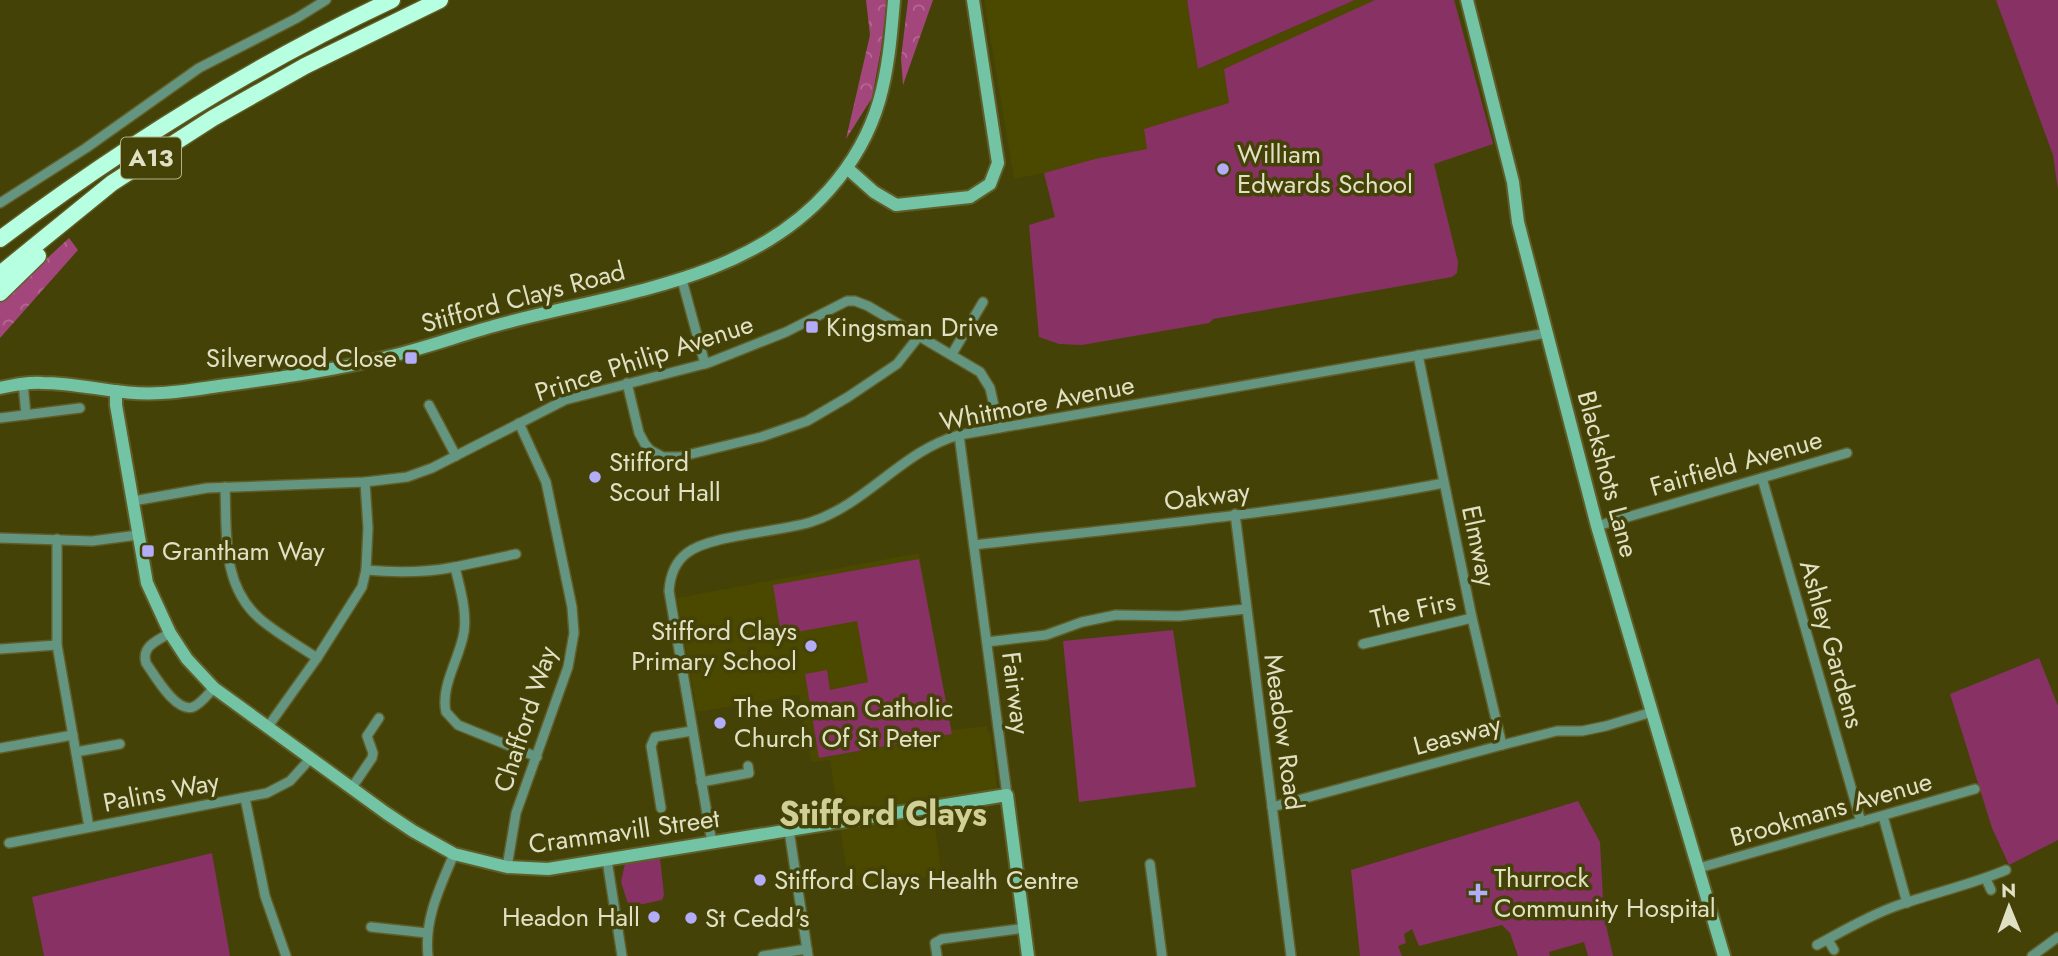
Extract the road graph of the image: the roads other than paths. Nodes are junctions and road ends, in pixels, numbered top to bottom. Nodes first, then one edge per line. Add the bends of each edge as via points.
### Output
1 (326, 0) edge
2 (392, 0) edge
3 (440, 0) edge
4 (894, 0) edge
5 (973, 0) edge
6 (1467, 0) edge
7 (110, 162) junction
8 (846, 168) junction
9 (112, 183) junction
10 (0, 203) edge
11 (0, 239) edge
12 (0, 248) edge
13 (0, 274) edge
14 (682, 280) junction
15 (0, 293) edge
16 (983, 302) dead end
17 (1548, 333) junction
18 (919, 335) junction
19 (951, 354) junction
20 (1418, 355) junction
21 (705, 364) junction
22 (23, 383) junction
23 (627, 383) junction
24 (0, 388) edge
25 (116, 391) junction
26 (429, 405) dead end
27 (80, 408) dead end
28 (26, 415) junction
29 (0, 418) edge
30 (519, 423) junction
31 (999, 428) junction
32 (958, 435) junction
33 (1847, 453) dead end
34 (456, 456) junction
35 (1762, 478) junction
36 (365, 482) junction
37 (1444, 483) junction
38 (225, 487) junction
39 (133, 501) junction
40 (1235, 514) junction
41 (1597, 526) junction
42 (138, 535) junction
43 (0, 538) edge
44 (57, 539) junction
45 (974, 545) junction
46 (516, 554) dead end
47 (454, 568) junction
48 (366, 570) junction
49 (1246, 609) junction
50 (1472, 618) junction
51 (170, 633) junction
52 (987, 642) junction
53 (1363, 644) dead end
54 (57, 645) junction
55 (0, 649) edge
56 (317, 658) junction
57 (214, 688) junction
58 (1653, 712) junction
59 (379, 718) dead end
60 (267, 728) junction
61 (692, 731) junction
62 (73, 735) junction
63 (120, 744) dead end
64 (1502, 745) junction
65 (0, 748) edge
66 (76, 752) junction
67 (537, 757) junction
68 (310, 760) junction
69 (748, 766) dead end
70 (701, 782) junction
71 (351, 789) junction
72 (1975, 789) dead end
73 (1007, 795) junction
74 (245, 798) junction
75 (1272, 807) junction
76 (661, 808) dead end
77 (1883, 816) junction
78 (1861, 822) junction
79 (89, 827) junction
80 (789, 830) junction
81 (9, 842) dead end
82 (712, 843) junction
83 (454, 854) junction
84 (607, 860) junction
85 (1150, 864) dead end
86 (507, 867) junction
87 (1699, 869) junction
88 (2006, 870) dead end
89 (1986, 879) junction
90 (1991, 890) dead end
91 (1907, 903) junction
92 (371, 928) dead end
93 (1025, 928) junction
94 (427, 933) junction
95 (2058, 937) edge
96 (1828, 940) junction
97 (1817, 945) dead end
98 (1834, 950) dead end
99 (808, 953) edge
100 (286, 956) edge
101 (428, 956) edge
102 (622, 956) edge
103 (762, 956) edge
104 (937, 956) edge
105 (1028, 956) edge
106 (1162, 956) edge
107 (1291, 956) edge
108 (1724, 956) edge
109 (2032, 956) edge

1 - 10 street via 199,68
2 - 7 highway, A13 via 296,47
3 - 9 highway, A13 via 272,84
4 - 8 street, Stifford Clays Road via 888,71 877,113
5 - 8 street via 998,163 990,184 970,197 896,205
6 - 17 street, Blackshots Lane
7 - 11 highway, A13
7 - 12 highway, A13
8 - 14 street, Stifford Clays Road via 796,221 741,255
9 - 13 highway, A13
9 - 15 highway, A13
14 - 21 street
14 - 25 street, Stifford Clays Road via 326,370 163,393
16 - 19 street
17 - 20 street, Whitmore Avenue
17 - 41 street, Blackshots Lane
18 - 19 street, Prince Philip Avenue
18 - 21 street, Prince Philip Avenue via 868,306 846,301
18 - 23 street via 898,364 807,421 679,457 663,457 645,444
19 - 31 street, Prince Philip Avenue via 986,380
20 - 31 street, Whitmore Avenue
20 - 37 street, Elmway
21 - 23 street, Prince Philip Avenue
22 - 24 street, Stifford Clays Road
22 - 25 street, Stifford Clays Road
22 - 28 street
23 - 30 street, Prince Philip Avenue via 565,400
25 - 39 street, Crammavill Street
26 - 34 street
27 - 28 street
28 - 29 street
30 - 34 street, Prince Philip Avenue
30 - 67 street, Chafford Way via 546,482 574,633 568,667
31 - 32 street, Whitmore Avenue
32 - 45 street, Fairway
32 - 61 street, Whitmore Avenue via 928,447 825,517 702,545 680,559 669,591
33 - 35 street, Fairfield Avenue
34 - 36 street, Prince Philip Avenue via 407,477
35 - 41 street, Fairfield Avenue
35 - 78 street, Ashley Gardens
36 - 38 street, Prince Philip Avenue
36 - 48 street
37 - 40 street, Oakway
37 - 50 street, Elmway
38 - 39 street, Prince Philip Avenue
38 - 56 street via 229,561 236,589 260,619
39 - 42 street, Crammavill Street
40 - 45 street, Oakway
40 - 49 street, Meadow Road
41 - 58 street, Blackshots Lane
42 - 44 street via 92,541
42 - 51 street, Crammavill Street via 147,583
43 - 44 street
44 - 54 street
45 - 52 street, Fairway
46 - 47 street
47 - 48 street via 416,573
47 - 67 street via 465,624 446,693 446,712 458,725
48 - 56 street via 353,604
49 - 52 street via 1179,616 1116,615 1046,635
49 - 75 street, Meadow Road
50 - 53 street, The Firs
50 - 64 street, Elmway
51 - 57 street, Crammavill Street
51 - 57 street via 149,646 144,658 177,705 197,705
52 - 73 street, Fairway
54 - 55 street
54 - 62 street
56 - 60 street
57 - 60 street, Crammavill Street
58 - 64 street, Leasway via 1606,726 1557,731
58 - 87 street, Blackshots Lane
59 - 71 street via 367,736 372,758
60 - 68 street, Crammavill Street
61 - 70 street, Whitmore Avenue
61 - 76 street via 655,737 651,746
62 - 65 street via 14,751
62 - 66 street
63 - 66 street
64 - 75 street, Leasway
66 - 79 street
67 - 86 street, Chafford Way via 516,813
68 - 71 street, Crammavill Street
68 - 74 street, Palins Way via 279,788
69 - 70 street via 749,774
70 - 82 street, Whitmore Avenue
71 - 83 street, Crammavill Street
72 - 77 street, Brookmans Avenue
73 - 80 street, Crammavill Street
73 - 93 street, Fairway
74 - 79 street, Palins Way
74 - 100 street via 265,896
75 - 107 street, Meadow Road
77 - 78 street, Brookmans Avenue
77 - 91 street
78 - 87 street, Brookmans Avenue
79 - 81 street, Palins Way
80 - 82 street, Crammavill Street
80 - 99 street
82 - 84 street, Crammavill Street
83 - 86 street, Crammavill Street
83 - 94 street
84 - 86 street, Crammavill Street via 548,869
84 - 102 street
85 - 106 street
87 - 108 street, Blackshots Lane
88 - 89 street
89 - 90 street
89 - 91 street
91 - 96 street
92 - 94 street
93 - 104 street via 942,939 935,943
93 - 105 street, Fairway
94 - 101 street
95 - 109 street
96 - 97 street
96 - 98 street
99 - 103 street

